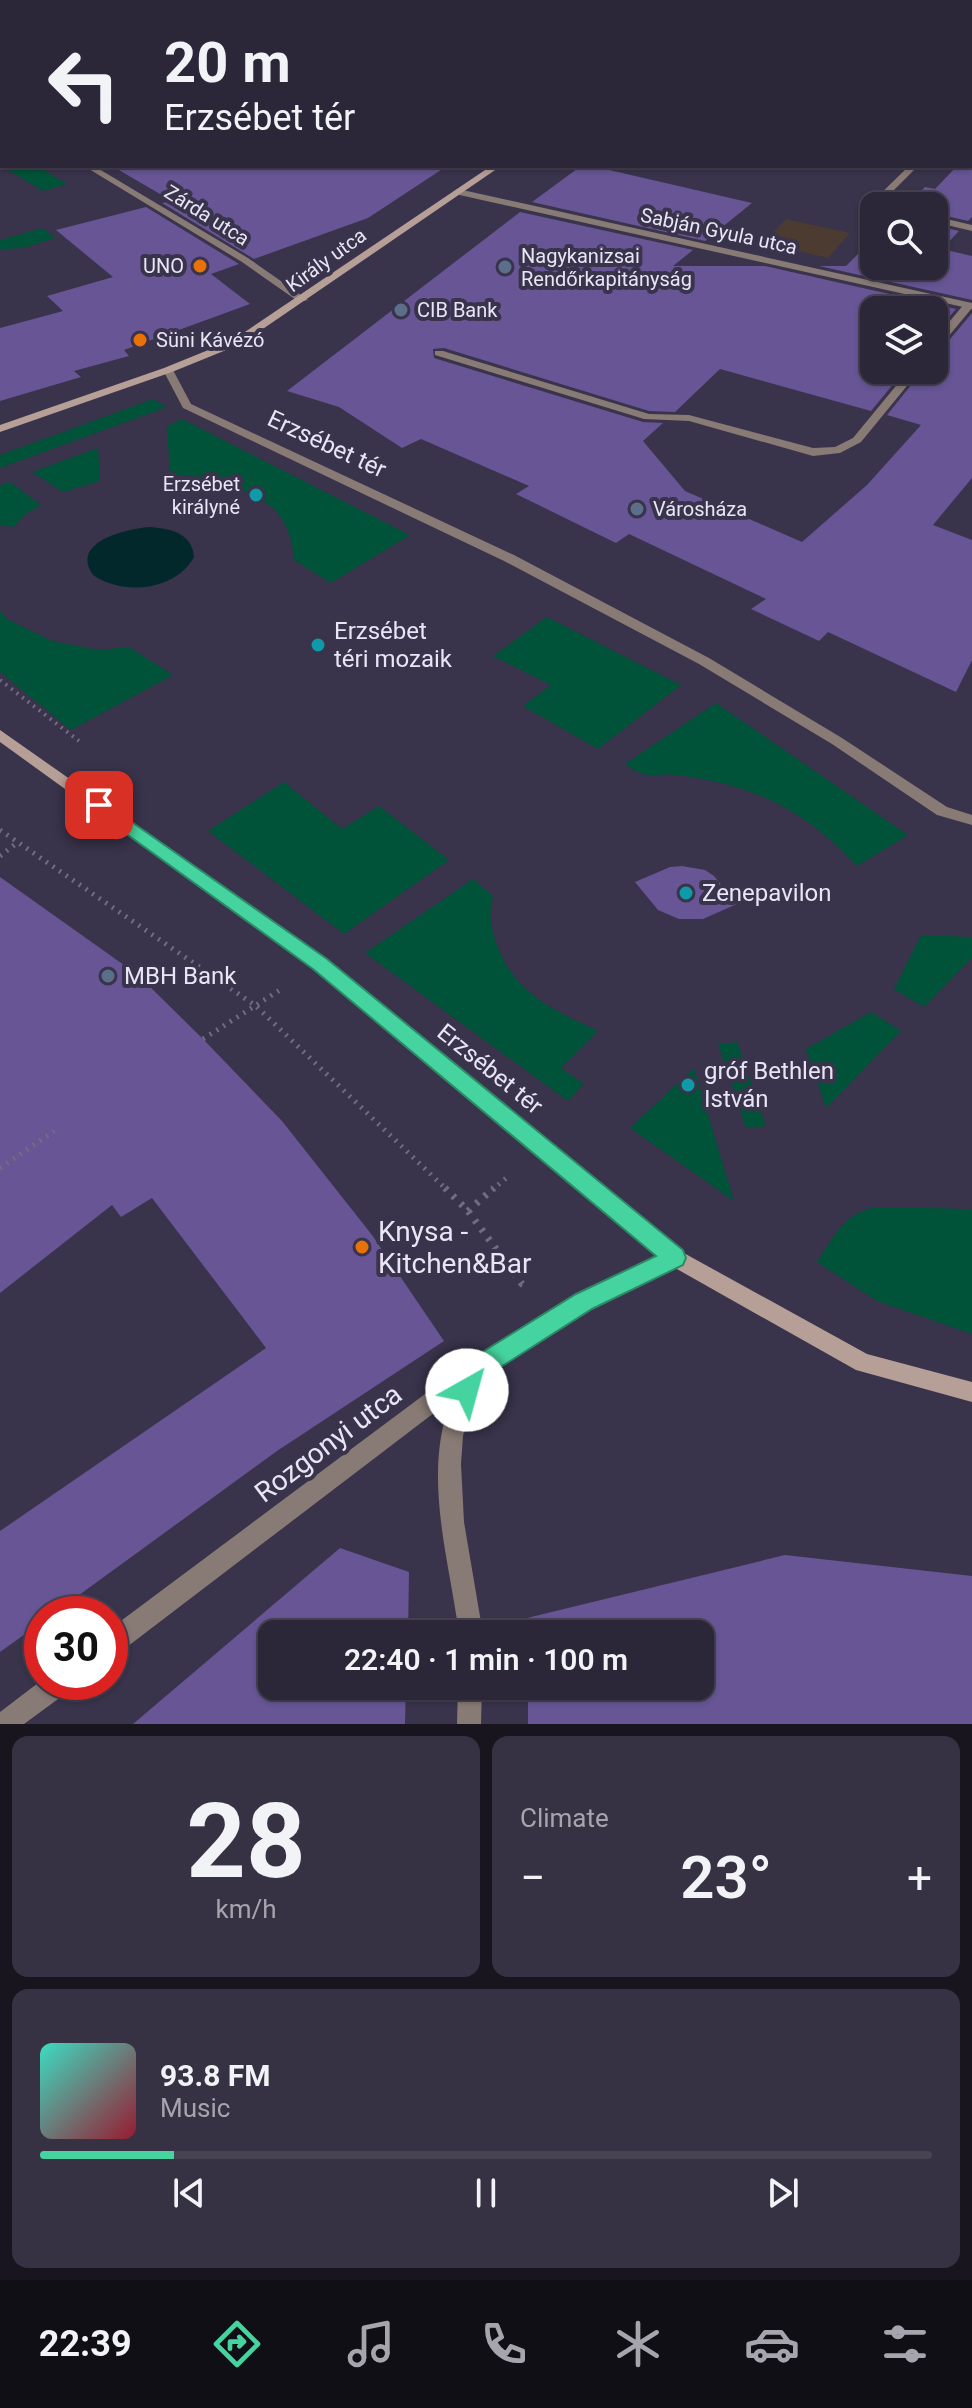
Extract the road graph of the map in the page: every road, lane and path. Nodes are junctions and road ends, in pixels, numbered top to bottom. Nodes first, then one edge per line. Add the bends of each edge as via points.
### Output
1 (91, 168) edge
2 (494, 168) edge
3 (912, 168) edge
4 (458, 192) junction
5 (887, 192) edge
6 (948, 222) edge
7 (972, 228) edge
8 (303, 300) junction
9 (970, 305) edge
10 (948, 331) edge
11 (439, 353) dead end
12 (168, 370) junction
13 (903, 384) edge
14 (0, 429) edge
15 (0, 735) edge
16 (972, 820) edge
17 (0, 830) edge
18 (18, 842) junction
19 (0, 856) edge
20 (320, 964) junction
21 (256, 1006) junction
22 (203, 1039) dead end
23 (54, 1131) dead end
24 (543, 1146) junction
25 (0, 1168) edge
26 (468, 1211) junction
27 (675, 1258) junction
28 (584, 1301) junction
29 (476, 1369) junction
30 (972, 1392) edge
31 (469, 1620) edge
32 (128, 1630) edge
33 (36, 1700) edge
34 (470, 1700) edge
35 (4, 1724) edge
36 (469, 1724) edge

1 - 8 street, Zárda utca
2 - 4 street, Király utca
3 - 5 street
4 - 8 street, Király utca
4 - 9 street, Sabján Gyula utca
6 - 7 street
8 - 12 street, Király utca via 237,342
9 - 10 street
11 - 13 street via 648,417 689,418 813,452 848,447
12 - 14 street
12 - 16 street, Erzsébet tér via 187,406 509,558 621,617 730,675 942,811
15 - 20 street, Erzsébet tér
17 - 18 path
18 - 19 path
18 - 21 path
20 - 21 path
20 - 24 street, Erzsébet tér
21 - 22 path
21 - 26 path
23 - 25 path
24 - 26 path
24 - 27 street, Erzsébet tér
26 - 28 path via 522,1284
27 - 28 street, Rozgonyi utca
27 - 30 street, Erzsébet tér via 863,1363
28 - 29 street, Rozgonyi utca
29 - 31 street via 458,1411 450,1459 451,1508
29 - 32 street, Rozgonyi utca
33 - 35 street
34 - 36 street

